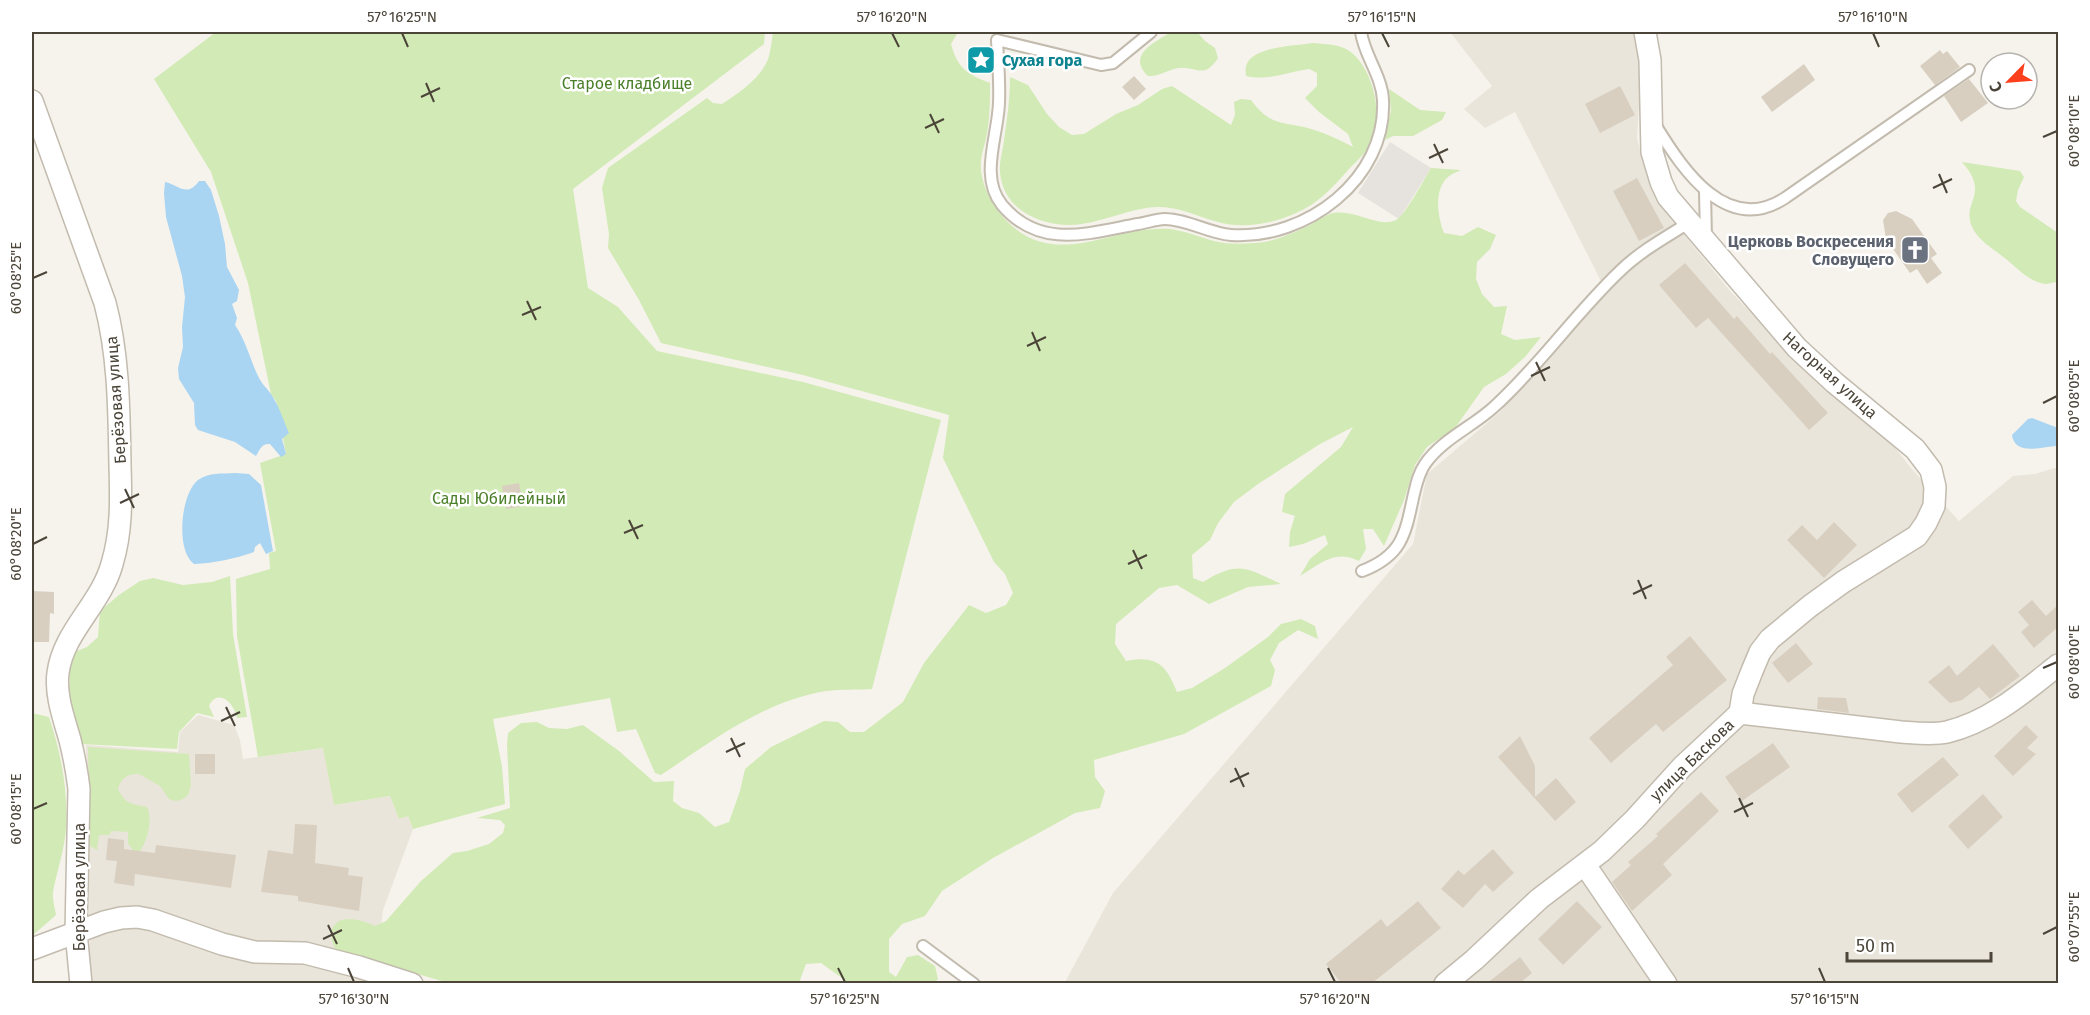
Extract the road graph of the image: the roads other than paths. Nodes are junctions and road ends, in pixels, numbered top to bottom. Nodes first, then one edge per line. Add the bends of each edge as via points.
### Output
1 (1151, 32) edge
2 (1360, 32) edge
3 (1645, 32) edge
4 (997, 36) edge
5 (1969, 70) dead end
6 (32, 101) edge
7 (1652, 121) junction
8 (1705, 191) junction
9 (1690, 222) junction
10 (1707, 243) junction
11 (1362, 571) dead end
12 (2058, 665) edge
13 (1740, 713) junction
14 (1584, 865) junction
15 (76, 932) junction
16 (923, 946) dead end
17 (32, 949) edge
18 (81, 984) edge
19 (412, 984) edge
20 (974, 984) edge
21 (1445, 984) edge
22 (1666, 984) edge

1 - 4 lane via 1113,63 1101,65
2 - 4 lane via 1383,99 1380,137 1372,155 1348,189 1304,221 1278,231 1231,235 1163,219 1097,232 1054,235 1016,217 1001,204 992,186 990,169 999,112
3 - 7 street, Нагорная улица
5 - 8 lane via 1774,205 1760,209 1736,207
6 - 15 street, Берёзовая улица via 105,303 118,381 121,512 112,565 104,586 71,638 58,675 58,692 79,789
7 - 8 lane
7 - 9 street, Нагорная улица via 1652,152 1661,182 1668,197
8 - 10 lane
9 - 10 street, Нагорная улица
9 - 11 lane via 1620,270 1496,406 1430,458 1419,475 1401,543 1383,562
10 - 13 street, Нагорная улица via 1797,348 1915,449 1931,470 1935,487 1934,506 1917,536 1843,582 1770,639 1760,651
12 - 13 street, улица Баскова via 1998,710 1946,732 1909,733
13 - 14 street, улица Баскова via 1682,767 1619,836
14 - 21 street, улица Баскова via 1539,899
14 - 22 street
15 - 17 street
15 - 18 street, Берёзовая улица
15 - 19 street via 112,920 137,917 222,944 255,952 305,953
16 - 20 lane

